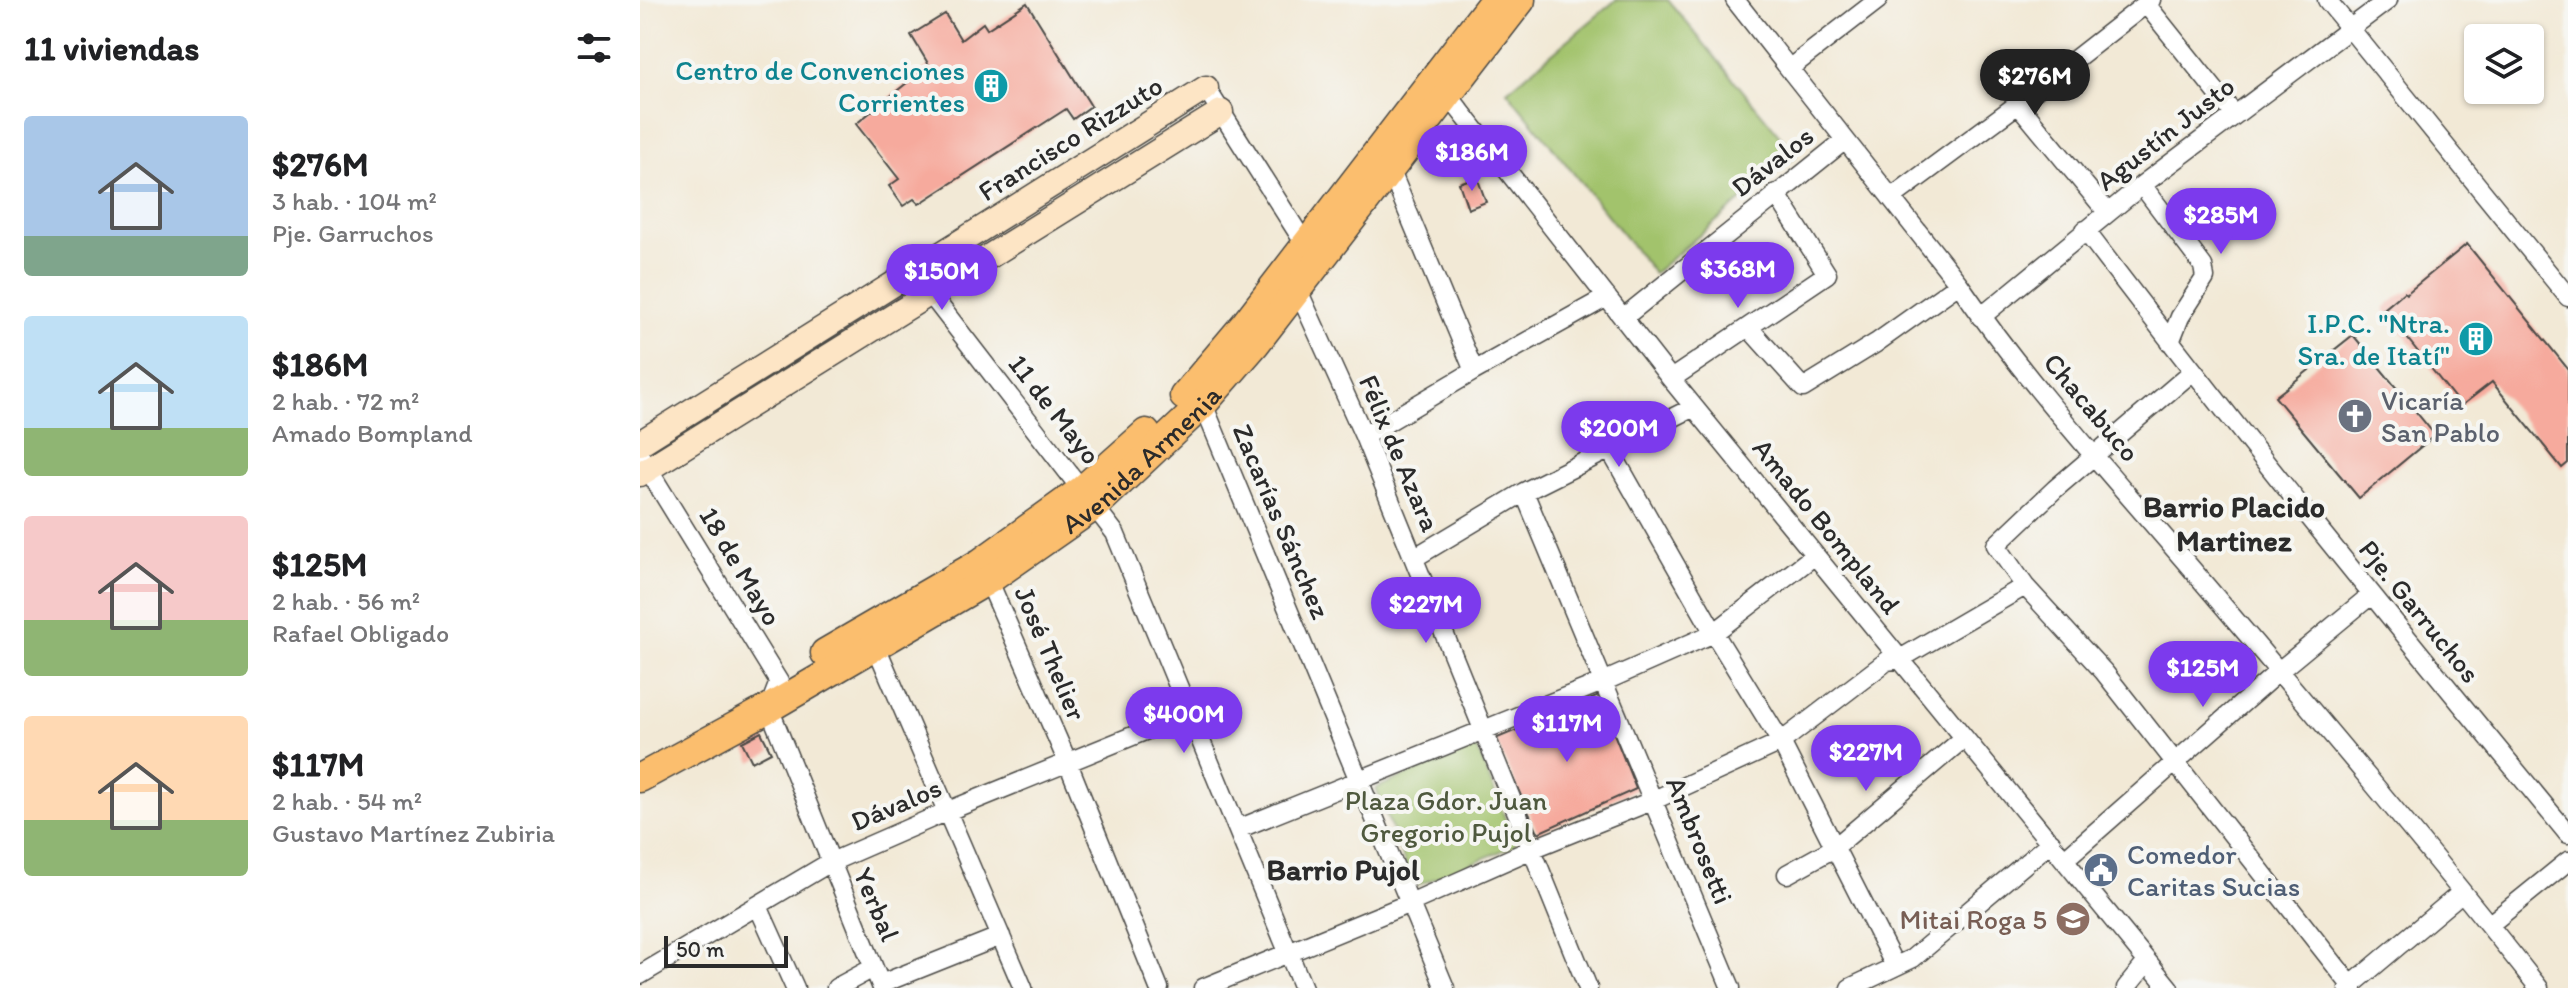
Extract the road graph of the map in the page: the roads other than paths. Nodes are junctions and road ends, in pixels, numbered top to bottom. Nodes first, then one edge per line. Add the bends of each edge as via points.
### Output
1 (1494, 0) edge
2 (1521, 0) edge
3 (1735, 0) edge
4 (1878, 0) edge
5 (2327, 0) edge
6 (2388, 0) edge
7 (2148, 2) edge
8 (2351, 28) junction
9 (1790, 68) junction
10 (1206, 88) joint
11 (1439, 88) junction
12 (2018, 104) junction
13 (1221, 112) junction
14 (2234, 114) junction
15 (1845, 140) junction
16 (1381, 163) junction
17 (2142, 185) junction
18 (1776, 193) junction
19 (1891, 198) junction
20 (2108, 213) junction
21 (2085, 230) junction
22 (1305, 244) junction
23 (915, 270) junction
24 (1959, 284) junction
25 (1297, 288) junction
26 (929, 292) junction
27 (1607, 297) junction
28 (2568, 297) edge
29 (1981, 317) junction
30 (1623, 318) junction
31 (1749, 328) junction
32 (2170, 342) junction
33 (1474, 371) junction
34 (2192, 372) junction
35 (1671, 379) junction
36 (1197, 396) junction
37 (1694, 407) junction
38 (1364, 436) junction
39 (640, 443) edge
40 (1610, 450) junction
41 (2095, 456) junction
42 (643, 466) edge
43 (1524, 492) junction
44 (1089, 497) junction
45 (1815, 555) junction
46 (1414, 558) junction
47 (985, 571) junction
48 (2025, 586) junction
49 (2371, 595) junction
50 (1714, 633) junction
51 (872, 636) junction
52 (1900, 659) junction
53 (2279, 671) junction
54 (1605, 681) junction
55 (774, 695) junction
56 (1189, 713) junction
57 (1482, 730) junction
58 (1964, 738) junction
59 (1781, 742) junction
60 (640, 758) edge
61 (2174, 762) junction
62 (1068, 763) junction
63 (640, 778) edge
64 (1360, 782) junction
65 (1654, 800) junction
66 (948, 811) junction
67 (1238, 829) junction
68 (2568, 834) edge
69 (2051, 842) junction
70 (1834, 848) junction
71 (1532, 849) junction
72 (2065, 859) junction
73 (2568, 861) edge
74 (829, 863) junction
75 (1787, 874) dead end
76 (2461, 893) junction
77 (1410, 903) junction
78 (758, 906) junction
79 (2489, 925) junction
80 (1001, 936) junction
81 (1289, 952) junction
82 (2147, 962) junction
83 (1895, 966) junction
84 (640, 975) edge
85 (878, 980) edge
86 (2351, 987) edge
87 (795, 988) edge
88 (836, 988) edge
89 (1023, 988) edge
90 (1159, 988) edge
91 (1203, 988) edge
92 (1303, 988) edge
93 (1445, 988) edge
94 (1588, 988) edge
95 (1731, 988) edge
96 (1850, 988) edge
97 (2126, 988) edge
98 (2169, 988) edge
99 (2539, 988) edge

1 - 11 main road, Avenida Armenia
2 - 11 main road, Avenida Armenia
3 - 9 street, Chacabuco
4 - 9 street
5 - 8 street
6 - 8 street, Agustín Justo
7 - 12 street
7 - 14 street
8 - 14 street, Agustín Justo
8 - 28 street
9 - 15 street, Chacabuco
10 - 13 street
10 - 23 street, Francisco Rizzuto
11 - 16 main road, Avenida Armenia
11 - 27 street, Amado Bompland
12 - 19 street
12 - 20 street
13 - 22 street
13 - 26 street, Francisco Rizzuto
14 - 17 street, Agustín Justo
15 - 18 street, Dávalos
15 - 19 street, Chacabuco
16 - 22 main road, Avenida Armenia
16 - 25 main road, Avenida Armenia
16 - 33 street
17 - 20 street, Agustín Justo
17 - 32 street via 2203,266 2205,278
18 - 30 street, Dávalos
18 - 31 street via 1827,274
19 - 24 street, Chacabuco
20 - 21 street, Agustín Justo
21 - 29 street, Agustín Justo
21 - 32 street, Pje. Garruchos
22 - 25 street
22 - 36 main road, Avenida Armenia
23 - 26 street, 11 de Mayo
23 - 39 street, Francisco Rizzuto
24 - 29 street, Chacabuco
24 - 31 street via 1803,388
25 - 36 main road, Avenida Armenia via 1256,343
25 - 38 street, Félix de Azara
26 - 42 street, Francisco Rizzuto
26 - 44 street, 11 de Mayo
27 - 30 street, Amado Bompland
27 - 33 street
29 - 41 street, Chacabuco
30 - 35 street, Amado Bompland
31 - 35 street
32 - 34 street, Pje. Garruchos
33 - 38 street
34 - 41 street
34 - 49 street, Pje. Garruchos
35 - 37 street, Amado Bompland
36 - 44 main road, Avenida Armenia via 1130,449
36 - 64 street, Zacarías Sánchez
37 - 40 street
37 - 45 street, Amado Bompland
38 - 46 street, Félix de Azara
40 - 43 street
40 - 50 street
41 - 48 street via 1996,545
41 - 53 street, Chacabuco
42 - 55 street, 18 de Mayo
43 - 46 street
43 - 54 street, Ambrosetti
44 - 47 main road, Avenida Armenia
44 - 56 street, 11 de Mayo via 1115,533
45 - 50 street
45 - 52 street, Amado Bompland
46 - 57 street, Félix de Azara
47 - 51 main road, Avenida Armenia
47 - 62 street, José Thelier
48 - 52 street
48 - 61 street via 2104,672
49 - 53 street
49 - 68 street, Pje. Garruchos
50 - 54 street
50 - 59 street
51 - 55 main road, Avenida Armenia
51 - 66 street
52 - 58 street, Amado Bompland
52 - 59 street via 1887,661
53 - 61 street
53 - 76 street, Chacabuco
54 - 57 street
54 - 65 street, Ambrosetti
55 - 60 main road, Avenida Armenia
55 - 63 main road, Avenida Armenia
55 - 74 street, Yerbal
56 - 62 street, Dávalos
56 - 67 street, 11 de Mayo
57 - 64 street
57 - 71 street, Félix de Azara
58 - 69 street, Amado Bompland
58 - 70 street
59 - 65 street
59 - 70 street
61 - 72 street
61 - 86 street
62 - 66 street, Dávalos
62 - 90 street, José Thelier
64 - 67 street
64 - 77 street, Zacarías Sánchez
65 - 71 street
65 - 95 street, Ambrosetti
66 - 74 street, Dávalos
66 - 80 street
67 - 81 street, 11 de Mayo
69 - 72 street, Amado Bompland
69 - 83 street via 1931,945
70 - 75 street
70 - 83 street
71 - 77 street
71 - 94 street, Félix de Azara
72 - 82 street, Amado Bompland
73 - 79 street
74 - 78 street, Dávalos
74 - 85 street, Yerbal
76 - 79 street, Chacabuco
76 - 86 street
77 - 81 street
77 - 93 street, Zacarías Sánchez
78 - 84 street, Dávalos
78 - 87 street
79 - 99 street, Chacabuco
80 - 85 street
80 - 89 street
81 - 91 street
81 - 92 street, 11 de Mayo
82 - 97 street
82 - 98 street, Amado Bompland
83 - 96 street
85 - 88 street

